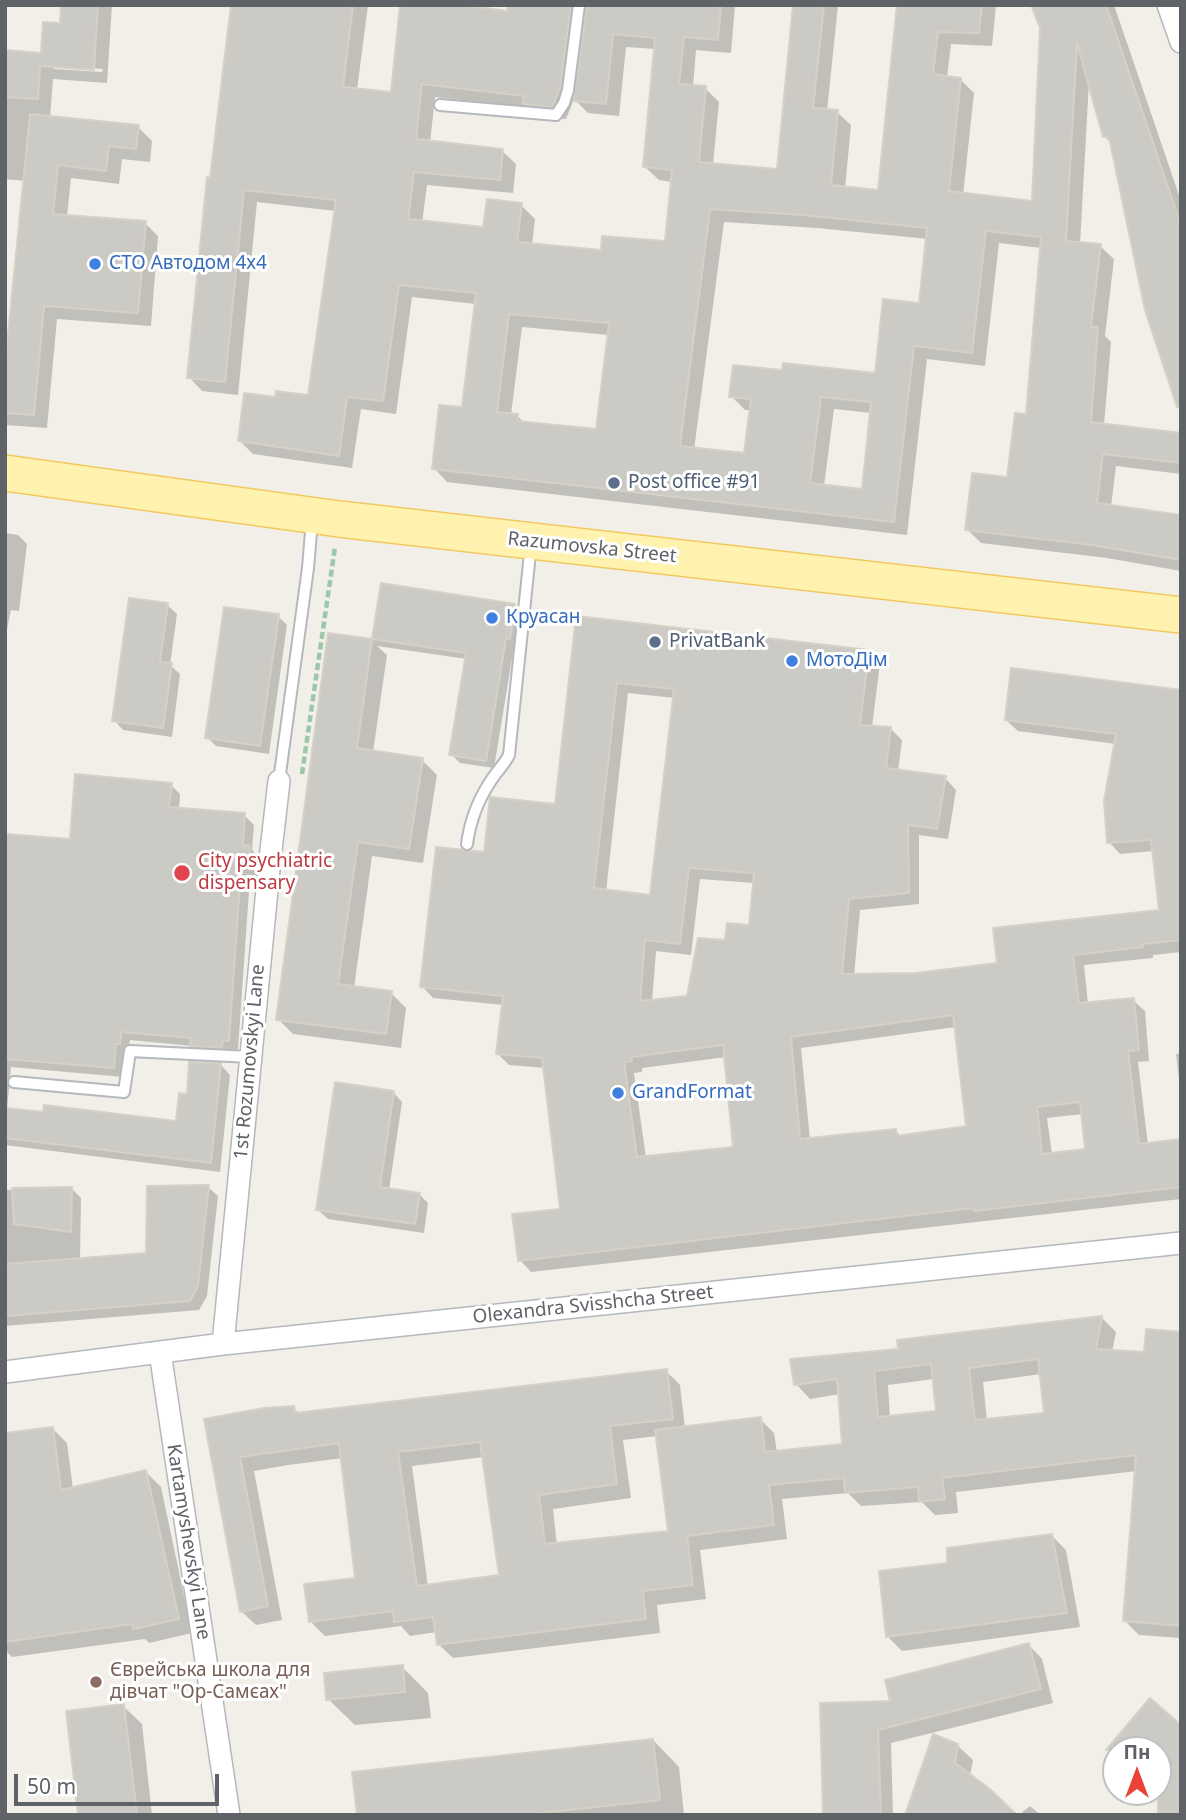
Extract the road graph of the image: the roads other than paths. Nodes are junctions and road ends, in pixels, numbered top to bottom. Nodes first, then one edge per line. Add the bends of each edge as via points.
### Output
1 (579, 5) edge
2 (1168, 5) edge
3 (1181, 43) edge
4 (440, 105) dead end
5 (5, 473) edge
6 (313, 515) junction
7 (532, 542) junction
8 (1181, 615) edge
9 (279, 781) joint
10 (467, 844) dead end
11 (251, 1057) junction
12 (13, 1082) dead end
13 (1181, 1243) edge
14 (223, 1344) junction
15 (160, 1352) junction
16 (5, 1372) edge
17 (229, 1815) edge

1 - 4 lane via 568,90 556,115
2 - 3 street
5 - 6 main road, Razumovska Street
6 - 7 main road, Razumovska Street
6 - 9 lane
7 - 8 main road, Razumovska Street
7 - 10 lane via 509,755 470,819
9 - 11 street, 1st Rozumovskyi Lane
11 - 12 lane via 130,1051 124,1092
11 - 14 street, 1st Rozumovskyi Lane
13 - 14 street, Olexandra Svisshcha Street
14 - 15 street, Olexandra Svisshcha Street
15 - 16 street, Olexandra Svisshcha Street
15 - 17 street, Kartamyshevskyi Lane

